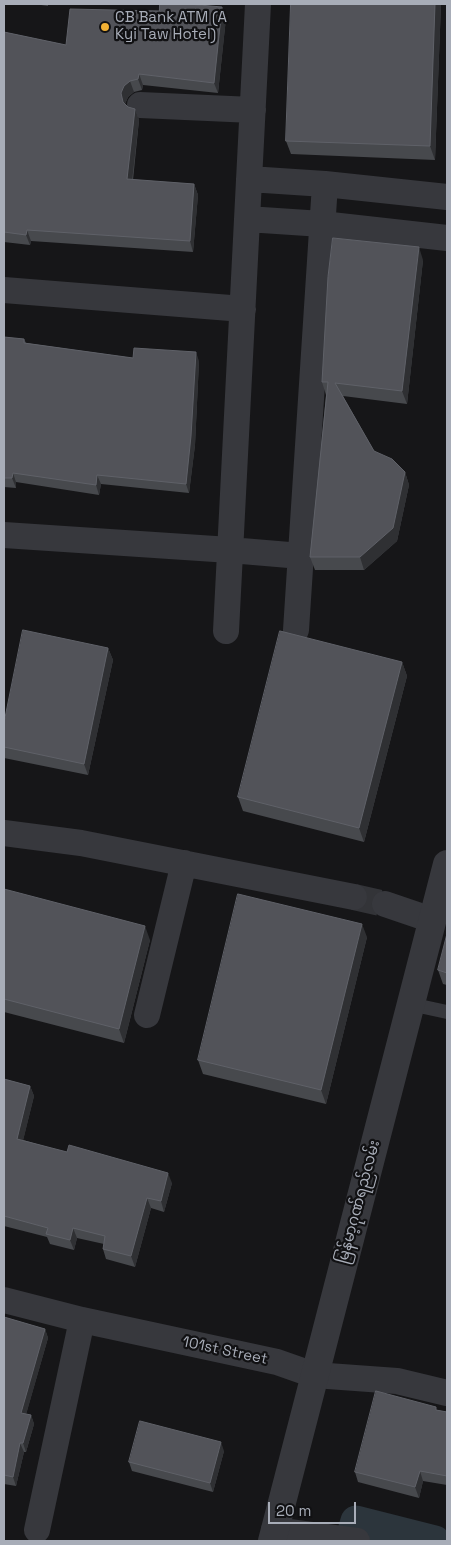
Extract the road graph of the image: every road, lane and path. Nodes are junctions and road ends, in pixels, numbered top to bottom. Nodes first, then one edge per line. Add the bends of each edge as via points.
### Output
1 (258, 4) edge
2 (140, 105) dead end
3 (252, 110) junction
4 (249, 179) junction
5 (325, 184) junction
6 (447, 197) edge
7 (247, 218) junction
8 (322, 224) junction
9 (447, 238) edge
10 (4, 290) edge
11 (242, 309) junction
12 (4, 535) edge
13 (230, 550) junction
14 (301, 556) junction
15 (296, 630) dead end
16 (226, 631) dead end
17 (4, 833) edge
18 (184, 863) junction
19 (447, 864) edge
20 (354, 897) tunnel mouth
21 (385, 904) tunnel mouth
22 (432, 920) junction
23 (410, 1004) junction
24 (447, 1012) edge
25 (147, 1015) dead end
26 (4, 1300) edge
27 (82, 1320) junction
28 (314, 1375) junction
29 (447, 1393) edge
30 (37, 1530) dead end
31 (273, 1536) edge
32 (357, 1541) edge

1 - 3 street
2 - 3 street
3 - 4 street
4 - 5 street
4 - 7 street
5 - 6 street
5 - 8 street
7 - 8 street
7 - 11 street
8 - 9 street
8 - 14 street
10 - 11 street
11 - 13 street
12 - 13 street
13 - 14 street
13 - 16 street
14 - 15 street
17 - 18 street via 81,843
18 - 20 street
18 - 25 street
19 - 22 street, မြန်မာ့ဂုဏ်ရည်လမ်း
21 - 22 street
22 - 23 street, မြန်မာ့ဂုဏ်ရည်လမ်း
23 - 24 lane
23 - 28 street, မြန်မာ့ဂုဏ်ရည်လမ်း
26 - 27 street, 101st Street
27 - 28 street, 101st Street via 277,1362
27 - 30 street
28 - 29 street, 101st Street via 397,1381
28 - 31 street, မြန်မာ့ဂုဏ်ရည်လမ်း
31 - 32 street

